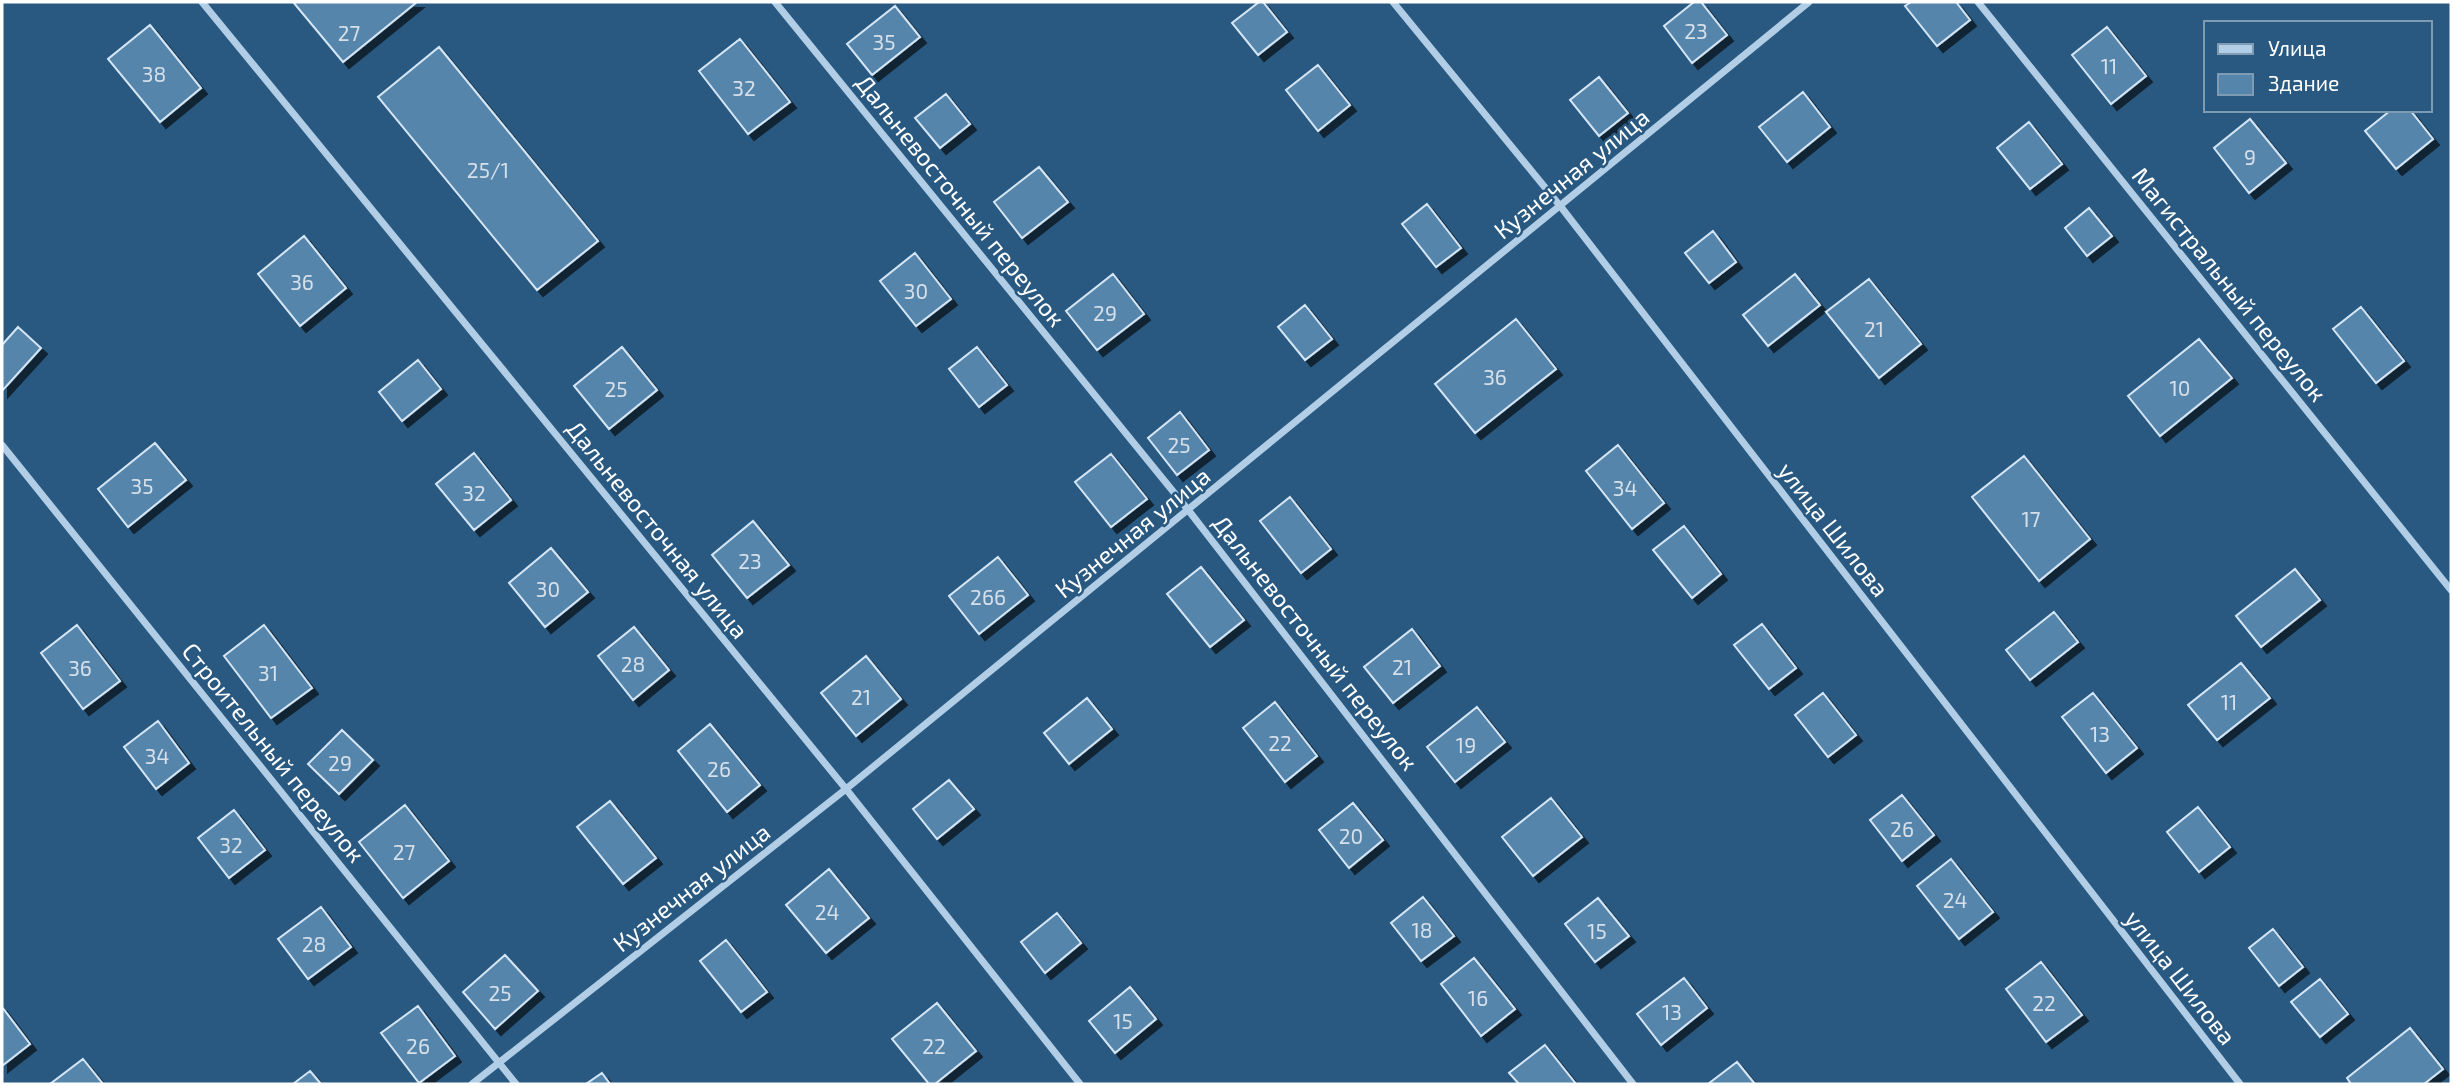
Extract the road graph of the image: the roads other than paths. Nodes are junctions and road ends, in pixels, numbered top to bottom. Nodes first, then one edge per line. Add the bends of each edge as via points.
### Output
1 (202, 2) edge
2 (775, 2) edge
3 (1393, 2) edge
4 (1809, 2) edge
5 (1978, 2) edge
6 (1561, 207) junction
7 (2, 445) edge
8 (1189, 511) junction
9 (2451, 590) edge
10 (846, 789) junction
11 (499, 1063) junction
12 (472, 1084) edge
13 (516, 1084) edge
14 (1080, 1084) edge
15 (1633, 1084) edge
16 (2240, 1084) edge

1 - 10 street, Дальневосточная улица
2 - 8 street, Дальневосточный переулок
3 - 6 street, улица Шилова
4 - 6 street, Кузнечная улица
5 - 9 street, Магистральный переулок
6 - 8 street, Кузнечная улица
6 - 16 street, улица Шилова
7 - 11 street, Строительный переулок
8 - 10 street, Кузнечная улица
8 - 15 street, Дальневосточный переулок
10 - 11 street, Кузнечная улица
10 - 14 street, Дальневосточная улица
11 - 12 street, Кузнечная улица
11 - 13 street, Строительный переулок

